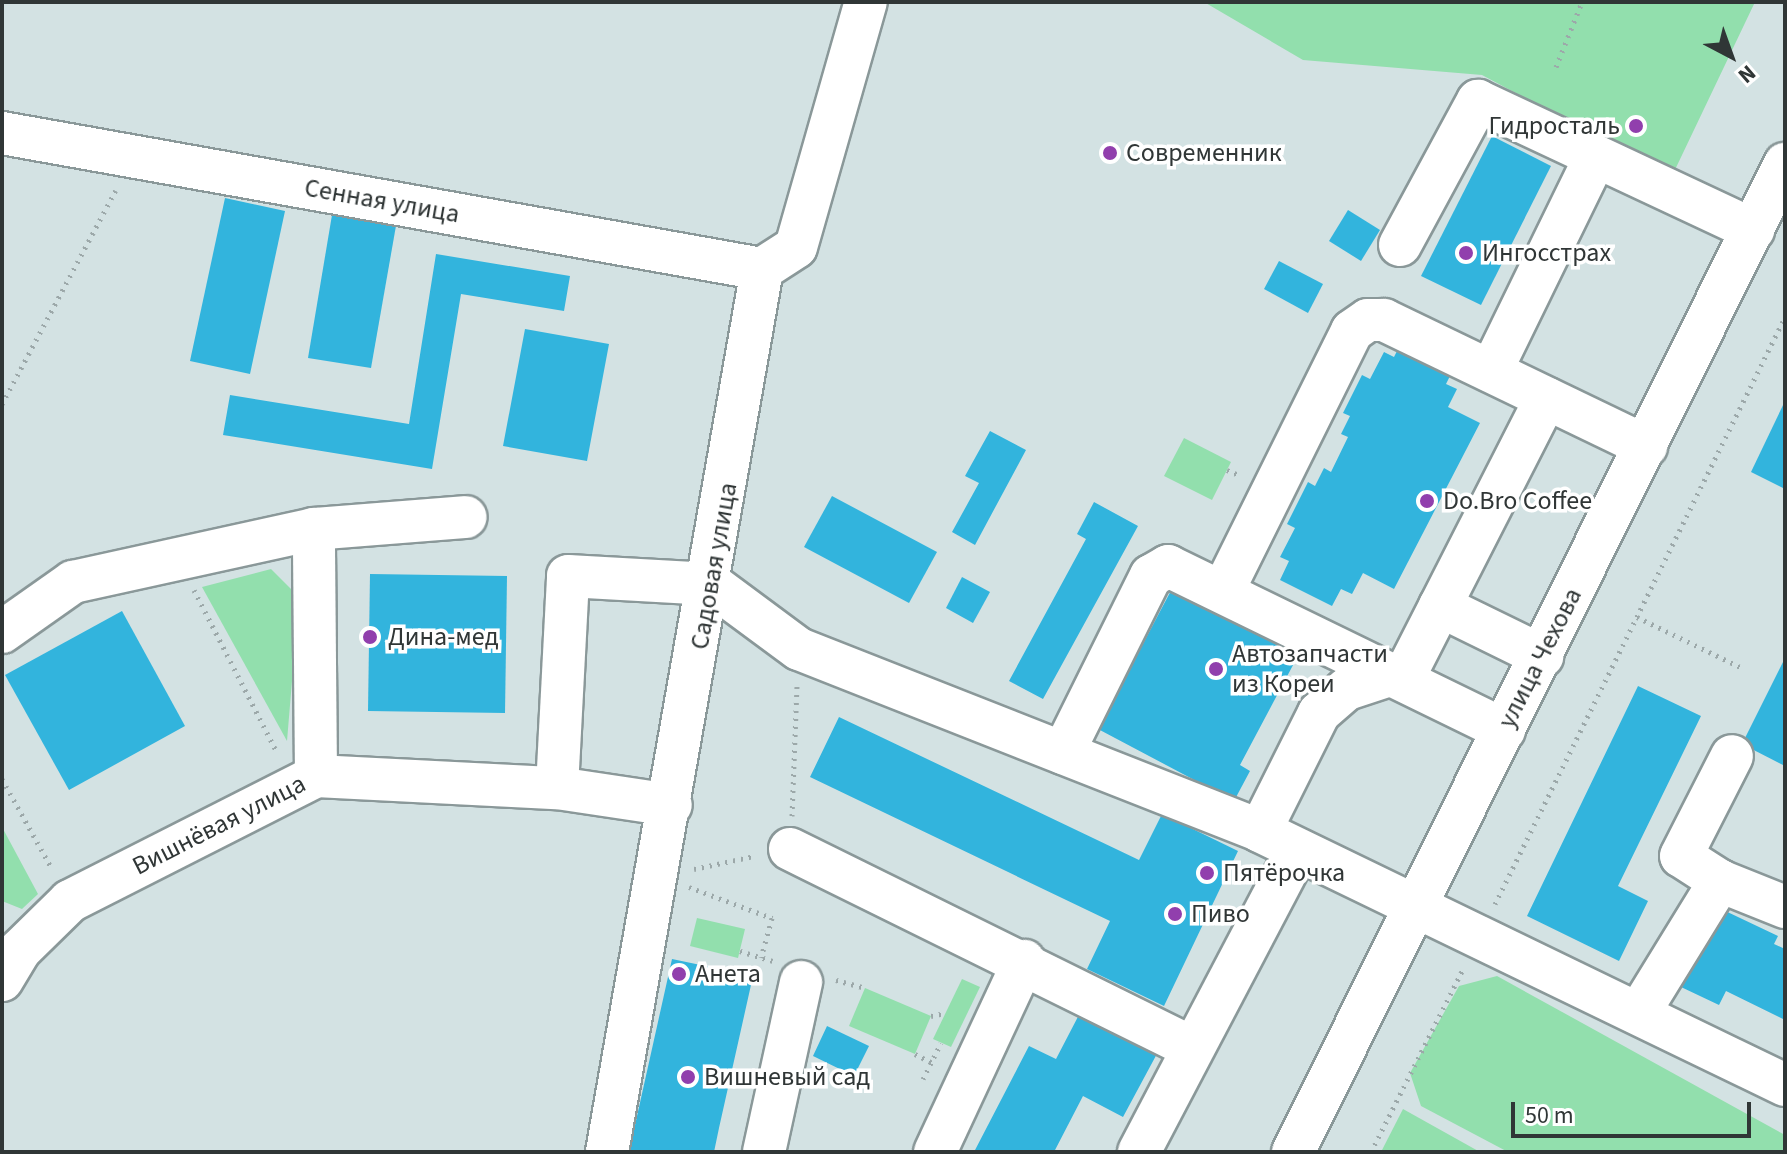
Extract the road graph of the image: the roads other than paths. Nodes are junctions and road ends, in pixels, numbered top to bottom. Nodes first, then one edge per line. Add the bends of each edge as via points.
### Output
1 (866, 2) edge
2 (2, 133) edge
3 (1595, 158) junction
4 (1785, 164) edge
5 (1753, 230) junction
6 (1400, 245) dead end
7 (762, 269) junction
8 (1491, 371) junction
9 (1546, 398) junction
10 (1646, 446) junction
11 (466, 517) dead end
12 (314, 529) junction
13 (711, 584) junction
14 (1224, 589) junction
15 (1440, 606) junction
16 (2, 632) edge
17 (1542, 656) junction
18 (1398, 677) junction
19 (1504, 730) junction
20 (1063, 753) junction
21 (1732, 756) dead end
22 (305, 780) junction
23 (557, 788) junction
24 (671, 805) junction
25 (1260, 831) junction
26 (790, 849) road end
27 (1297, 851) junction
28 (1720, 881) junction
29 (1416, 907) junction
30 (1784, 910) edge
31 (1024, 961) junction
32 (2, 980) edge
33 (801, 982) dead end
34 (1640, 1011) junction
35 (1190, 1047) junction
36 (1785, 1085) edge
37 (607, 1152) edge
38 (764, 1152) edge
39 (935, 1152) edge
40 (1139, 1152) edge
41 (1293, 1152) edge

1 - 7 street via 796,247
2 - 7 street, Сенная улица
3 - 5 street
3 - 6 street via 1478,101
3 - 8 street
4 - 5 street, улица Чехова
5 - 10 street, улица Чехова
7 - 13 street, Садовая улица
8 - 9 street
8 - 14 street via 1384,320 1352,331
9 - 10 street
9 - 15 street
10 - 17 street, улица Чехова
11 - 12 street
12 - 16 street via 73,582
12 - 22 street
13 - 20 street via 799,649
13 - 23 street via 568,576
13 - 24 street, Садовая улица
14 - 18 street
14 - 20 street via 1185,569 1168,566 1151,576
15 - 17 street
15 - 18 street
17 - 19 street, улица Чехова
18 - 19 street
18 - 25 street via 1347,689 1319,713
19 - 29 street, улица Чехова
20 - 25 street
21 - 28 street via 1681,856
22 - 23 street, Вишнёвая улица
22 - 32 street, Вишнёвая улица via 70,901 20,950
23 - 24 street, Вишнёвая улица
24 - 37 street, Садовая улица
25 - 27 street
26 - 31 street
27 - 29 street
27 - 35 street
28 - 30 street
28 - 34 street
29 - 34 street
29 - 41 street, улица Чехова
31 - 35 street
31 - 39 street
33 - 38 street
34 - 36 street
35 - 40 street

